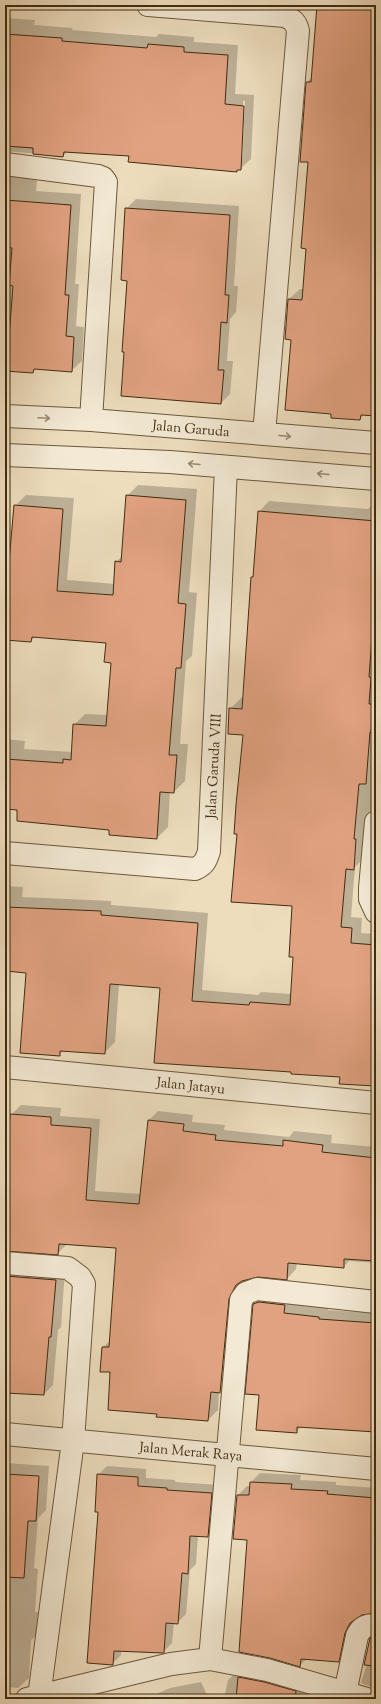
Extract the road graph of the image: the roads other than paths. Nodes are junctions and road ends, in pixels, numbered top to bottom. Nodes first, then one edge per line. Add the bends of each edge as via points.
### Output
1 (148, 5) edge
2 (5, 164) edge
3 (5, 416) edge
4 (91, 420) junction
5 (173, 427) junction
6 (264, 434) junction
7 (366, 442) edge
8 (5, 456) edge
9 (170, 462) junction
10 (226, 467) junction
11 (350, 476) junction
12 (376, 479) edge
13 (376, 822) edge
14 (5, 853) edge
15 (376, 912) edge
16 (5, 1067) edge
17 (376, 1103) edge
18 (5, 1263) edge
19 (376, 1302) edge
20 (5, 1434) edge
21 (73, 1441) junction
22 (227, 1454) junction
23 (376, 1469) edge
24 (376, 1625) edge
25 (210, 1659) junction
26 (345, 1692) junction
27 (33, 1698) edge
28 (367, 1699) edge

1 - 6 street via 285,16 297,24
2 - 4 street via 98,176 106,182
3 -> 4 street, Jalan Garuda
4 - 5 street, Jalan Garuda
5 - 6 street, Jalan Garuda
5 - 9 street
6 -> 7 street, Jalan Garuda
7 - 11 street
8 - 9 street
10 -> 9 street
11 -> 10 street
10 - 14 street, Jalan Garuda VIII via 209,852 205,862 195,869
11 - 12 street
13 - 15 street via 370,888 370,899
16 - 17 street, Jalan Jatayu
18 - 21 street via 68,1268 75,1272 84,1284
19 - 22 street via 257,1289 246,1293 241,1300
20 - 21 street, Jalan Merak Raya
21 - 22 street, Jalan Merak Raya
21 - 27 street
22 - 23 street, Jalan Merak Raya
22 - 25 street
24 - 26 street via 367,1625 360,1629
25 - 26 street via 267,1670
25 - 27 street via 171,1664
26 - 28 street

